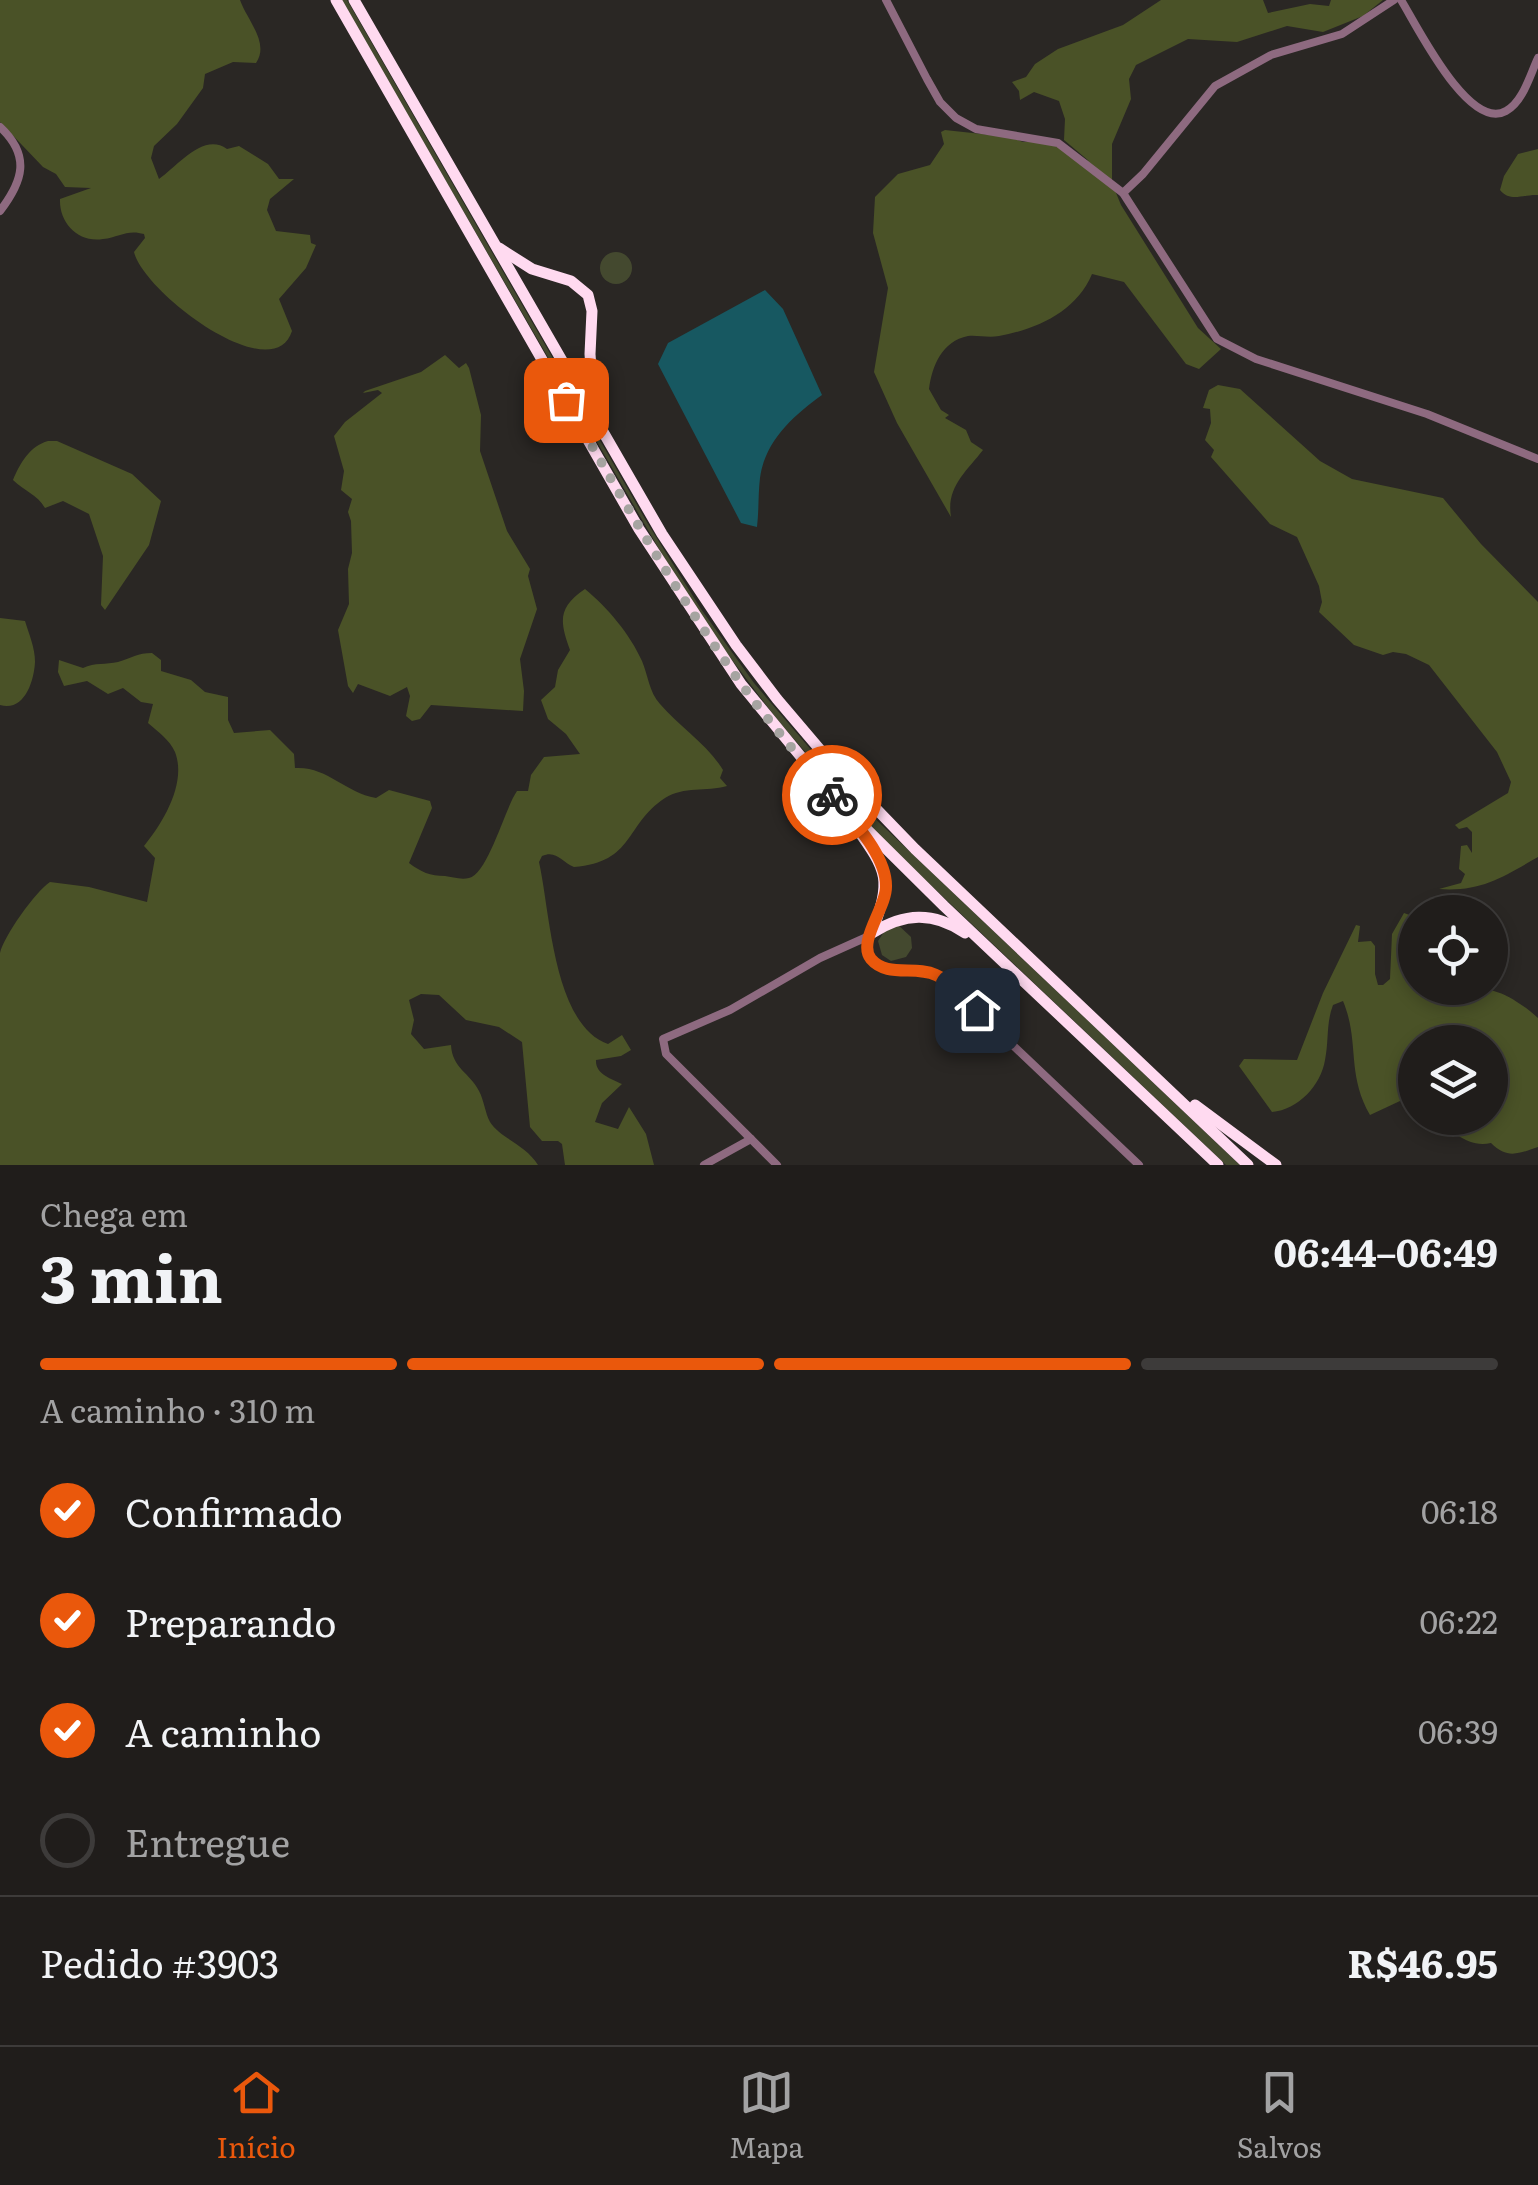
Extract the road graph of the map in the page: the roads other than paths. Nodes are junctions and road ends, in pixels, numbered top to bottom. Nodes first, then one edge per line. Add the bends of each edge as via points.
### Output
1 (336, 0) edge
2 (354, 0) edge
3 (886, 0) edge
4 (1398, 0) edge
5 (1538, 58) edge
6 (0, 127) edge
7 (1123, 193) junction
8 (0, 211) edge
9 (494, 244) junction
10 (595, 417) junction
11 (1538, 459) edge
12 (835, 798) junction
13 (870, 935) junction
14 (1000, 958) junction
15 (1140, 1062) junction
16 (751, 1139) junction
17 (704, 1165) edge
18 (777, 1165) edge
19 (1139, 1165) edge
20 (1218, 1165) edge
21 (1248, 1165) edge
22 (1276, 1165) edge

1 - 12 highway via 649,544 741,684
2 - 9 highway
3 - 7 street via 956,118 976,129 1058,143
4 - 5 street via 1461,94 1481,111 1509,110
4 - 7 street via 1342,34 1271,55 1215,86
6 - 8 street via 20,162 20,178
7 - 11 street via 1206,326 1228,347
9 - 10 highway
9 - 10 highway via 532,270 571,281 588,294
10 - 15 highway via 662,534 777,699 915,849
12 - 13 highway via 883,870 886,887
12 - 14 highway
13 - 14 highway via 904,918 926,916 954,925
13 - 16 street via 662,1039 666,1054
13 - 19 street via 866,950 876,964 940,977
14 - 20 highway
15 - 21 highway
15 - 22 highway
16 - 17 street
16 - 18 street

